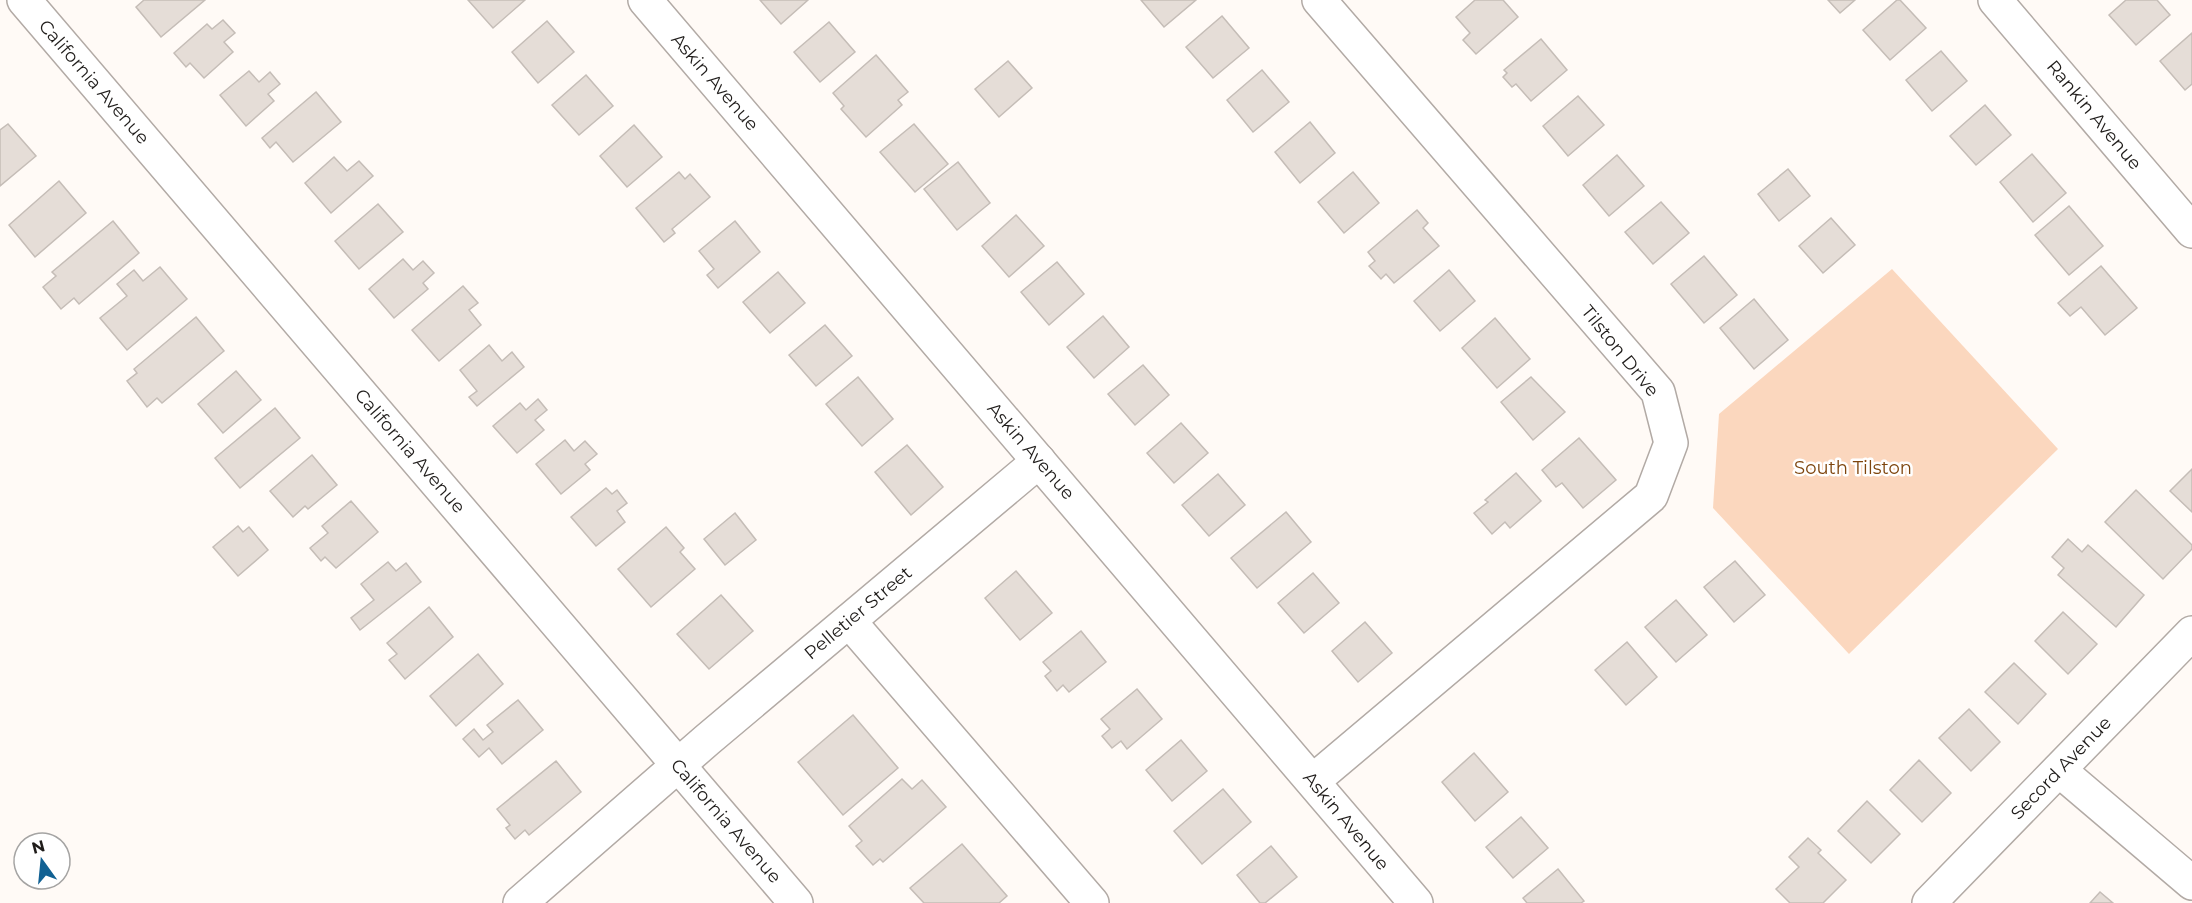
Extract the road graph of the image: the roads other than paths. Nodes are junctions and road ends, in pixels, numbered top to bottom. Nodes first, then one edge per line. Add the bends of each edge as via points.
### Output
1 (24, 0) edge
2 (645, 0) edge
3 (1319, 0) edge
4 (1995, 0) edge
5 (2192, 231) edge
6 (1039, 460) junction
7 (849, 621) junction
8 (2192, 633) edge
9 (678, 765) junction
10 (2059, 770) junction
11 (1312, 781) junction
12 (2192, 882) edge
13 (520, 903) edge
14 (796, 903) edge
15 (1092, 903) edge
16 (1416, 903) edge
17 (1929, 903) edge

1 - 9 street, California Avenue
2 - 6 street, Askin Avenue
3 - 11 street, Tilston Drive via 1658,392 1671,443 1651,496
4 - 5 street, Rankin Avenue
6 - 7 street, Pelletier Street
6 - 11 street, Askin Avenue
7 - 9 street, Pelletier Street
7 - 15 street
8 - 10 street, Secord Avenue
9 - 13 street, Pelletier Street
9 - 14 street, California Avenue
10 - 12 street
10 - 17 street, Secord Avenue
11 - 16 street, Askin Avenue

